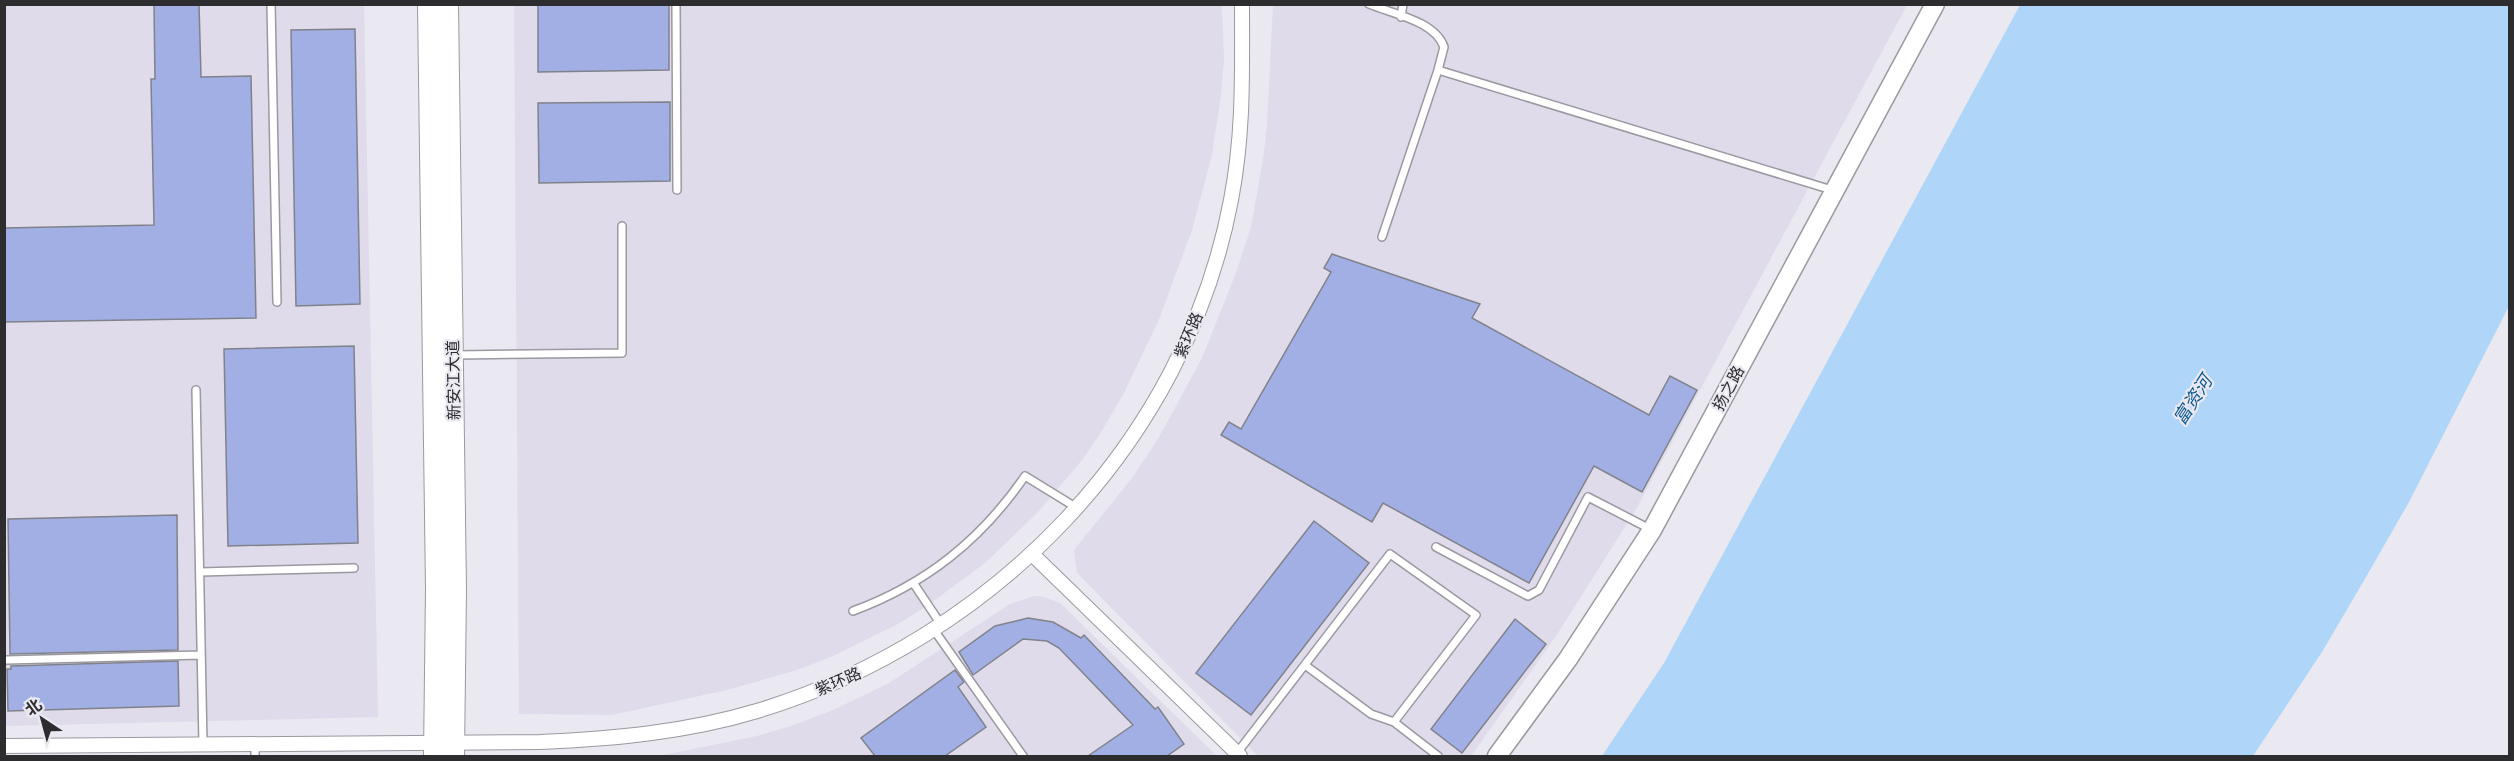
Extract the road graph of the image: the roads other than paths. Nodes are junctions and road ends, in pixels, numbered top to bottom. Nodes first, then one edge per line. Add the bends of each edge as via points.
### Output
1 (271, 4) edge
2 (428, 4) edge
3 (448, 4) edge
4 (676, 4) edge
5 (1242, 4) edge
6 (1369, 4) edge
7 (1403, 4) edge
8 (1935, 4) edge
9 (1401, 17) junction
10 (1438, 70) junction
11 (677, 190) dead end
12 (1834, 191) junction
13 (622, 226) dead end
14 (1382, 237) dead end
15 (277, 302) dead end
16 (453, 355) junction
17 (196, 390) dead end
18 (1077, 508) junction
19 (1652, 530) junction
20 (1437, 547) dead end
21 (1032, 554) junction
22 (354, 568) dead end
23 (200, 572) junction
24 (914, 584) junction
25 (853, 611) dead end
26 (938, 628) junction
27 (201, 655) junction
28 (6, 660) dead end
29 (1305, 665) junction
30 (1394, 722) junction
31 (203, 744) junction
32 (4, 746) edge
33 (434, 749) edge
34 (454, 749) edge
35 (255, 750) edge
36 (1238, 755) edge
37 (1023, 756) edge
38 (1438, 756) edge
39 (1497, 756) edge

1 - 15 lane
2 - 33 main road, 新安江大道 via 436,589
3 - 16 main road, 新安江大道
4 - 11 lane
5 - 18 street, 紫环路 via 1243,115 1238,159 1208,284 1158,397 1121,454
6 - 9 lane
7 - 9 lane
8 - 12 street, 扬之路
9 - 10 lane via 1431,29 1442,40
10 - 12 lane
10 - 14 lane
12 - 19 street, 扬之路
13 - 16 lane via 622,353
16 - 34 main road, 新安江大道
17 - 23 lane
18 - 21 street, 紫环路
18 - 24 lane via 1025,476 976,536
19 - 20 lane via 1588,497 1539,590 1528,596
19 - 39 street, 扬之路 via 1568,659
21 - 26 street, 紫环路
21 - 36 street
22 - 23 lane
23 - 27 lane
24 - 25 lane
24 - 26 lane
26 - 34 street, 紫环路 via 889,657 827,686 755,712 661,731
26 - 37 lane
27 - 28 lane
27 - 31 lane
29 - 30 lane via 1371,714
29 - 30 lane via 1390,554 1476,615
29 - 36 lane
30 - 38 lane
31 - 32 street, 紫环路
31 - 35 street, 紫环路
33 - 34 street, 紫环路
33 - 35 street, 紫环路

